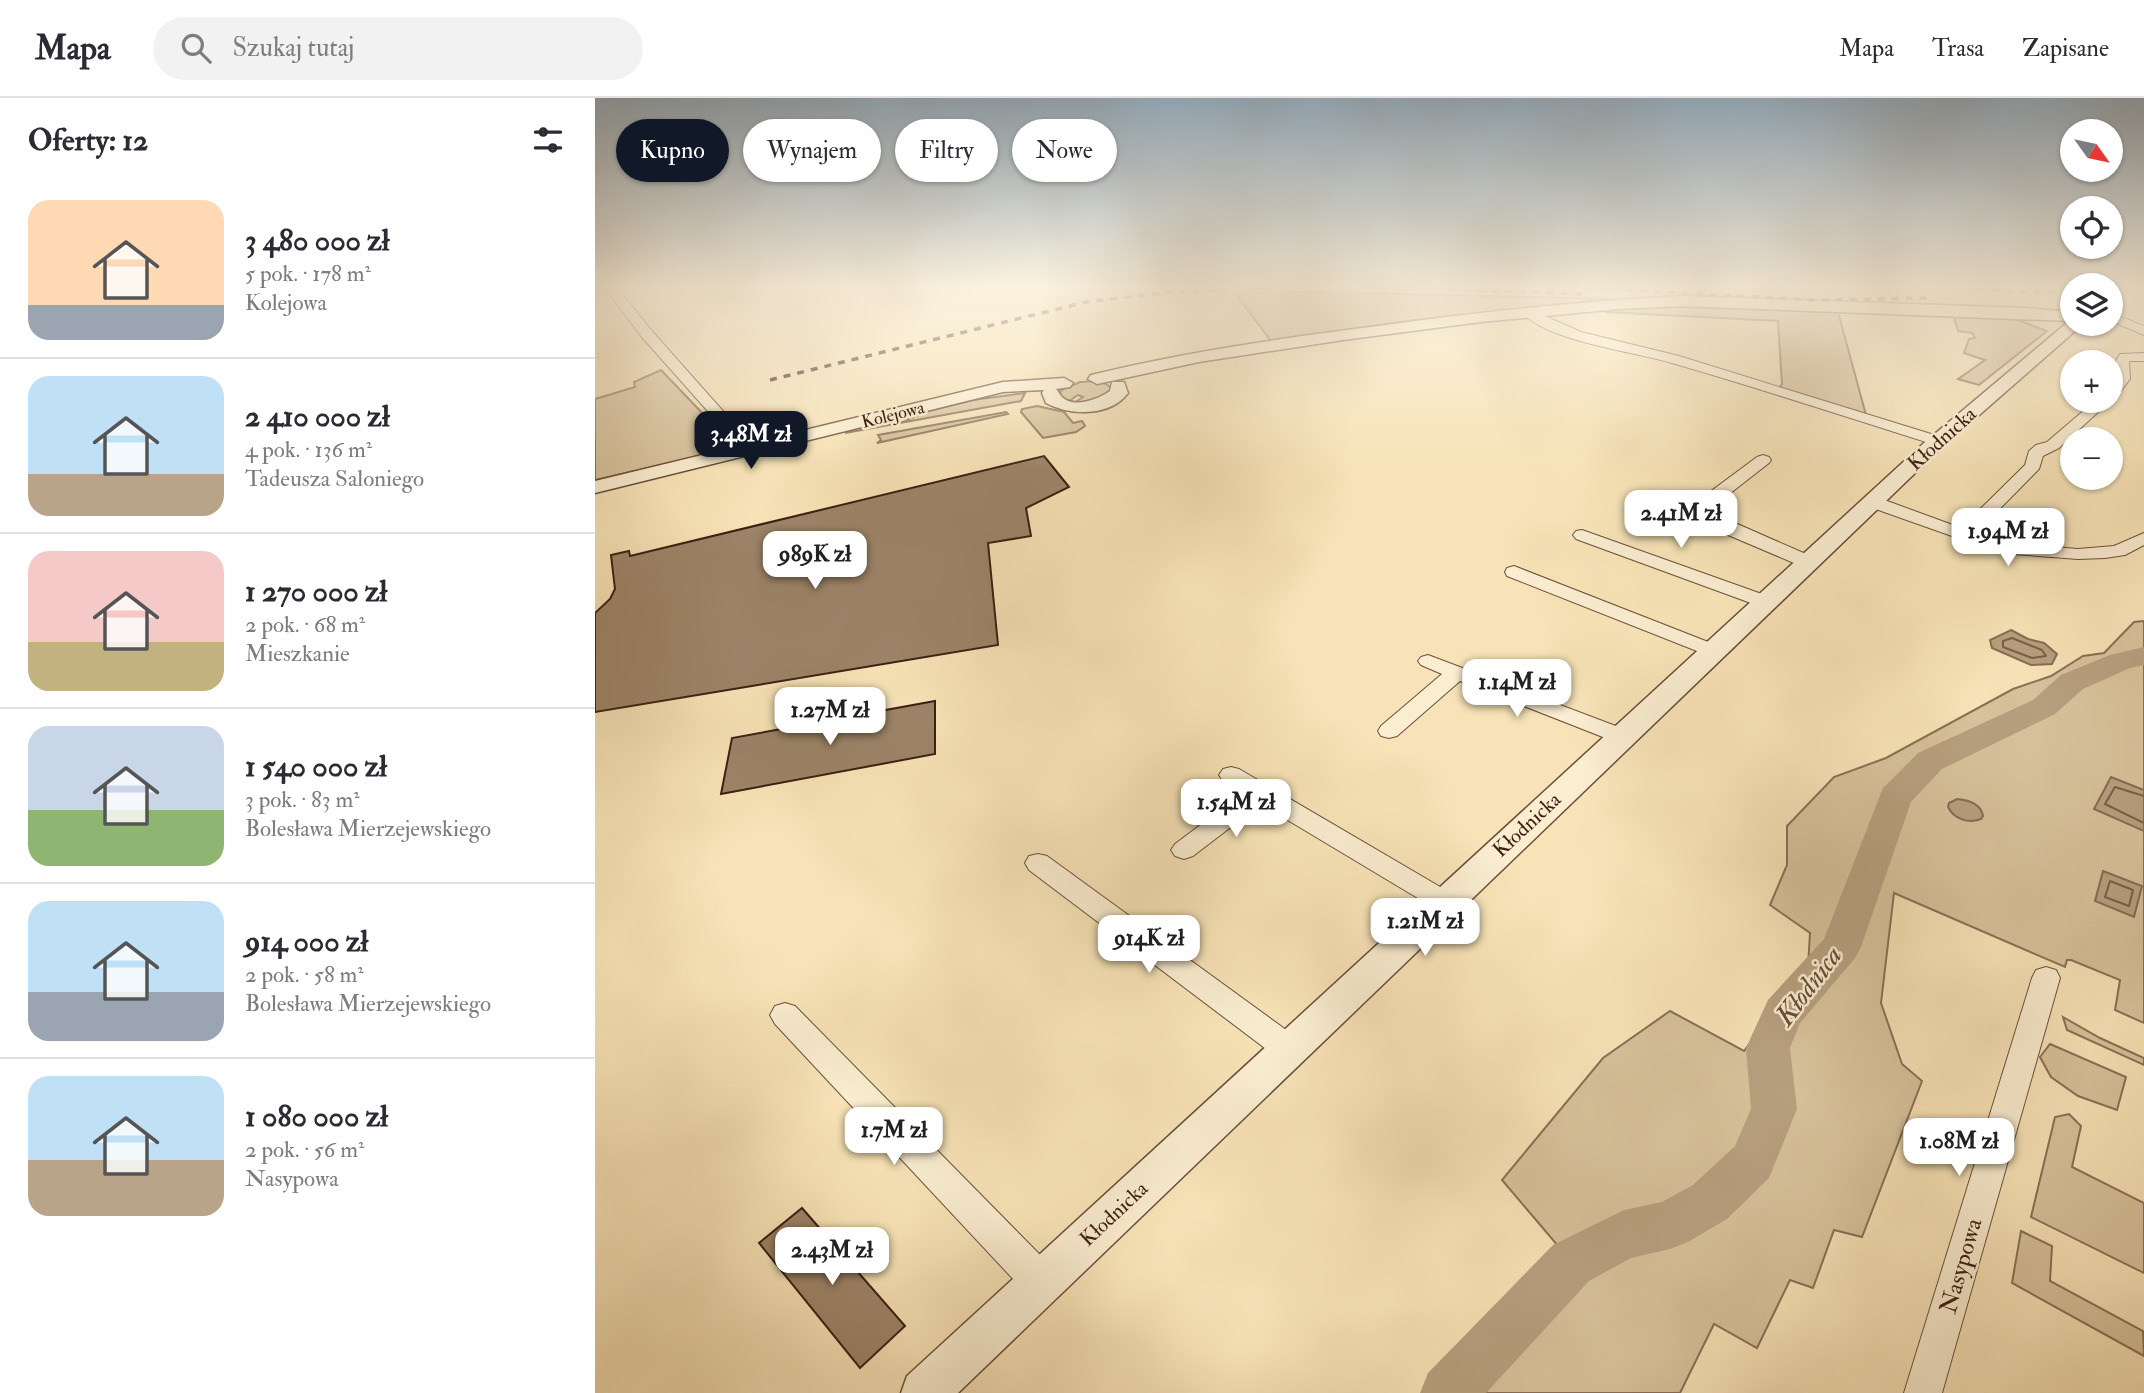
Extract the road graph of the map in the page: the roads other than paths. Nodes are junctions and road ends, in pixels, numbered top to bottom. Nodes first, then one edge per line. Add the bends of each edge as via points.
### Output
1 (659, 347) edge
2 (1269, 347) edge
3 (1631, 347) edge
4 (2048, 347) edge
5 (2144, 357) edge
6 (2123, 360) edge
7 (1158, 366) junction
8 (1097, 379) junction
9 (1118, 386) junction
10 (1057, 393) junction
11 (995, 402) junction
12 (2089, 413) edge
13 (741, 440) junction
14 (1938, 441) junction
15 (775, 444) junction
16 (718, 458) junction
17 (1763, 460) dead end
18 (595, 487) edge
19 (595, 497) edge
20 (1873, 502) junction
21 (1582, 535) dead end
22 (1962, 536) junction
23 (2144, 538) edge
24 (1808, 562) junction
25 (1514, 572) dead end
26 (1766, 602) junction
27 (1714, 651) junction
28 (1428, 661) dead end
29 (1457, 672) junction
30 (1389, 731) dead end
31 (1621, 736) junction
32 (1231, 775) dead end
33 (1260, 792) junction
34 (1184, 849) dead end
35 (1038, 863) dead end
36 (1445, 902) junction
37 (2046, 978) dead end
38 (785, 1015) dead end
39 (1289, 1049) junction
40 (1041, 1282) junction
41 (924, 1393) edge
42 (1923, 1393) edge

1 - 13 street
2 - 7 street
3 - 14 street
4 - 14 street, Kłodnicka
5 - 6 street
7 - 8 street
7 - 9 street via 1128,377
8 - 9 street
8 - 10 street
9 - 10 street via 1117,395 1099,404 1073,406
10 - 11 street
11 - 15 street, Kolejowa
11 - 19 street
12 - 22 street via 2053,445 2035,454 2033,466
13 - 15 street
13 - 16 street
14 - 20 street, Kłodnicka
15 - 16 street, Kolejowa
16 - 18 street, Kolejowa
17 - 24 street via 1701,507 1701,514
20 - 22 street
20 - 24 street, Kłodnicka
21 - 26 street
22 - 23 street via 2000,548 2078,554 2119,551
24 - 26 street, Kłodnicka
25 - 27 street
26 - 27 street, Kłodnicka
27 - 31 street, Kłodnicka
28 - 29 street
29 - 30 street
29 - 31 street
31 - 36 street, Kłodnicka
32 - 33 street
33 - 34 street
33 - 36 street
35 - 39 street
36 - 39 street, Kłodnicka
37 - 42 street, Nasypowa
38 - 40 street
39 - 40 street, Kłodnicka
40 - 41 street, Kłodnicka

